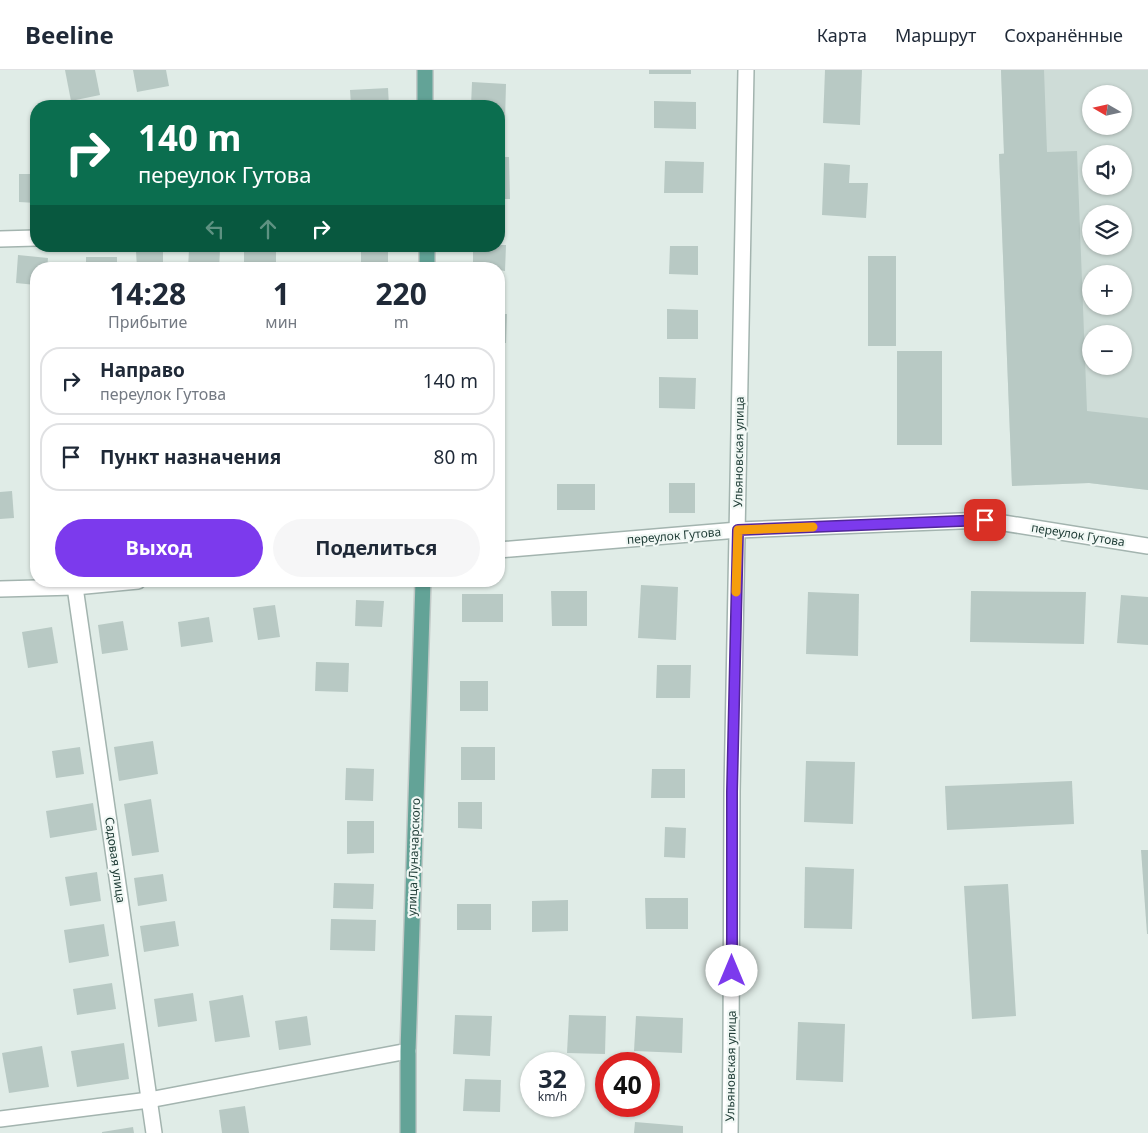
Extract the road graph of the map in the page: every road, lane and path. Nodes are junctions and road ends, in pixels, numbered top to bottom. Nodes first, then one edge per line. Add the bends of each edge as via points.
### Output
1 (425, 70) edge
2 (746, 70) edge
3 (426, 100) edge
4 (30, 238) edge
5 (0, 239) edge
6 (738, 530) junction
7 (1148, 546) edge
8 (505, 549) edge
9 (75, 587) joint
10 (423, 587) edge
11 (0, 589) edge
12 (408, 1051) junction
13 (149, 1100) junction
14 (0, 1119) edge
15 (154, 1133) edge
16 (408, 1133) edge
17 (730, 1133) edge

1 - 3 main road
2 - 6 street, Ульяновская улица
4 - 5 street
6 - 7 street, переулок Гутова via 985,520
6 - 8 street, переулок Гутова
6 - 17 street, Ульяновская улица via 732,782
9 - 11 street
9 - 13 street, Садовая улица
10 - 12 main road, улица Луначарского
12 - 13 street
12 - 16 main road, улица Луначарского
13 - 14 street
13 - 15 street, Садовая улица

